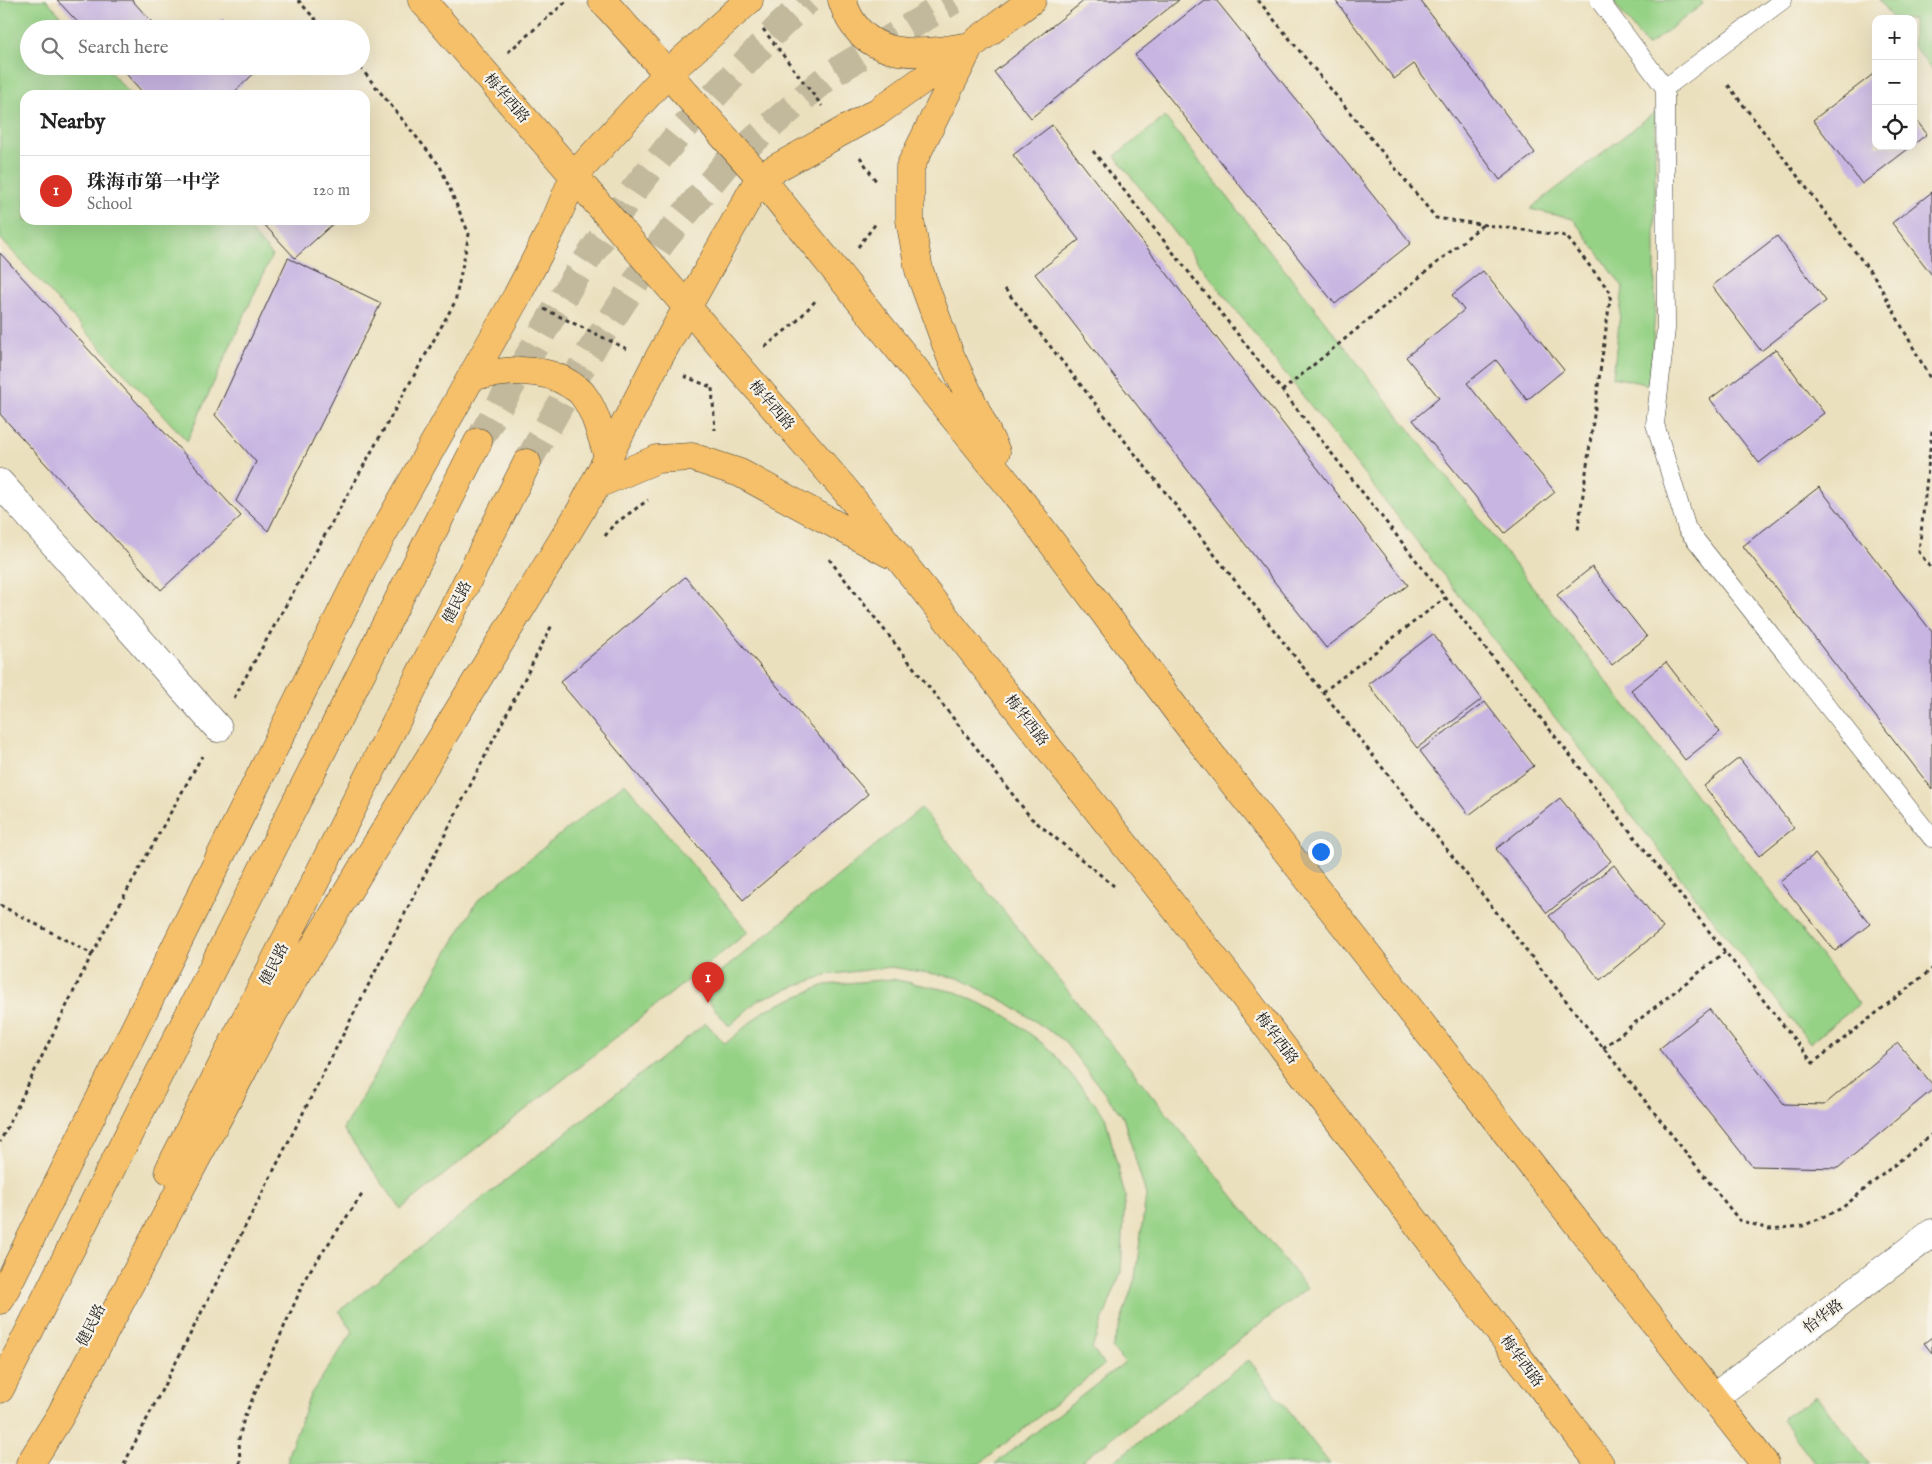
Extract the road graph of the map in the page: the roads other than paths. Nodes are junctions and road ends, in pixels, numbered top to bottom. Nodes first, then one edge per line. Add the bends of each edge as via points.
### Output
1 (422, 0) edge
2 (602, 0) edge
3 (749, 0) edge
4 (842, 0) edge
5 (1032, 0) edge
6 (1598, 0) edge
7 (1783, 0) edge
8 (970, 46) junction
9 (667, 74) junction
10 (1666, 88) junction
11 (574, 176) junction
12 (760, 177) junction
13 (686, 306) junction
14 (473, 376) junction
15 (478, 442) tunnel mouth
16 (608, 456) junction
17 (527, 463) tunnel mouth
18 (0, 483) edge
19 (1016, 493) junction
20 (581, 510) junction
21 (900, 559) junction
22 (218, 728) road end
23 (1932, 838) edge
24 (1932, 1233) edge
25 (0, 1300) edge
26 (0, 1389) edge
27 (1713, 1398) junction
28 (21, 1464) edge
29 (30, 1464) edge
30 (1600, 1464) edge
31 (1765, 1464) edge

1 - 11 main road, 梅华西路
2 - 9 main road
3 - 9 main road
4 - 8 main road via 846,14 861,35 884,49 938,52
5 - 8 main road
6 - 10 lane
7 - 10 lane
8 - 12 main road via 879,110
8 - 19 main road via 910,167 910,220 919,270 950,355
9 - 11 main road
9 - 12 main road
10 - 23 lane via 1666,329 1655,424 1687,528
11 - 13 main road, 梅华西路
11 - 14 main road via 554,224
12 - 13 main road
12 - 19 main road
13 - 16 main road
13 - 21 main road, 梅华西路 via 846,491
14 - 16 main road via 511,370 538,372 565,381 583,394
14 - 25 main road via 363,569
15 - 26 main road
16 - 20 main road
17 - 28 main road, 健民路
18 - 22 street
19 - 27 main road via 1181,716
20 - 21 main road via 598,484 658,459 692,457 740,473
20 - 29 main road via 274,1012 60,1416
21 - 30 main road, 梅华西路 via 1237,986
24 - 27 street, 怡华路
27 - 31 main road

